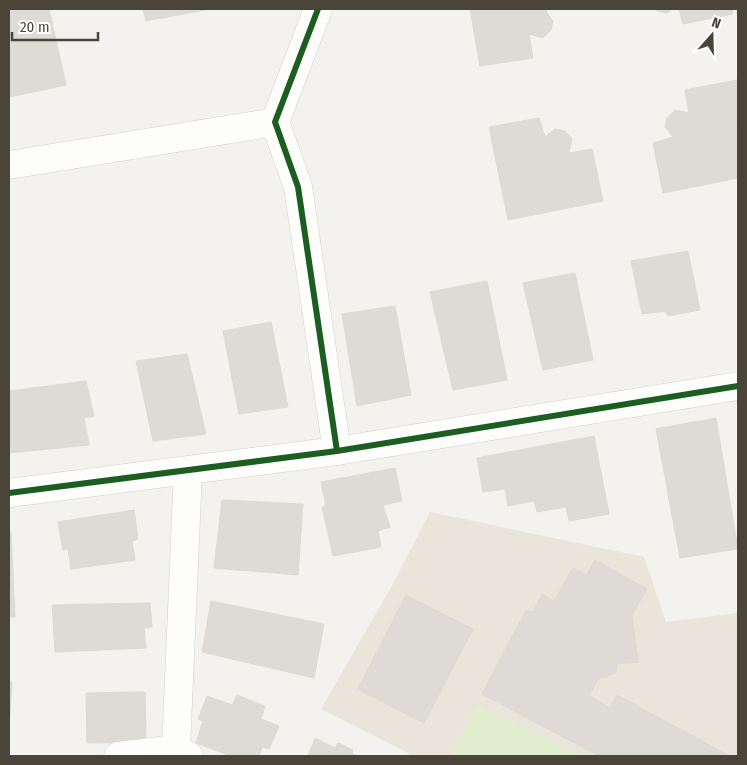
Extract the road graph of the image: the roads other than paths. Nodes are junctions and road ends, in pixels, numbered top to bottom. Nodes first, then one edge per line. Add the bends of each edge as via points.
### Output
1 (318, 9) edge
2 (275, 122) junction
3 (9, 165) edge
4 (738, 386) edge
5 (337, 451) junction
6 (188, 471) junction
7 (9, 493) edge
8 (182, 753) edge
9 (118, 756) edge

1 - 2 street
2 - 3 street
2 - 5 street via 298,187
4 - 5 street
5 - 6 street
6 - 7 street
6 - 8 street
8 - 9 street

